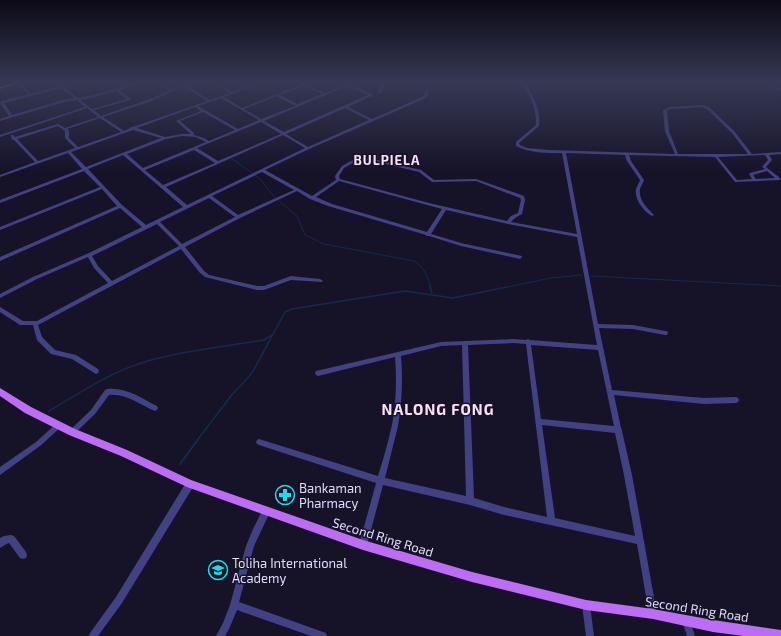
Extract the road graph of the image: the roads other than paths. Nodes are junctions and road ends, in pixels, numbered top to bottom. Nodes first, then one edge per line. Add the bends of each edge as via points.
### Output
1 (8, 112) edge
2 (29, 112) edge
3 (80, 112) edge
4 (93, 112) edge
5 (116, 112) edge
6 (179, 112) edge
7 (201, 112) edge
8 (204, 112) edge
9 (244, 112) edge
10 (282, 112) edge
11 (335, 112) edge
12 (355, 112) edge
13 (391, 112) edge
14 (537, 112) edge
15 (664, 112) edge
16 (712, 112) edge
17 (11, 117) junction
18 (100, 117) junction
19 (0, 120) edge
20 (372, 120) junction
21 (259, 121) junction
22 (132, 128) junction
23 (65, 129) junction
24 (237, 130) junction
25 (122, 131) junction
26 (9, 133) junction
27 (193, 134) junction
28 (284, 134) junction
29 (0, 136) edge
30 (165, 138) junction
31 (13, 139) junction
32 (208, 142) junction
33 (77, 148) junction
34 (194, 148) junction
35 (308, 148) junction
36 (68, 151) junction
37 (564, 152) junction
38 (124, 154) junction
39 (627, 154) junction
40 (766, 154) junction
41 (780, 154) edge
42 (677, 155) junction
43 (752, 155) junction
44 (716, 156) junction
45 (37, 162) junction
46 (218, 163) junction
47 (85, 168) junction
48 (142, 170) junction
49 (262, 170) junction
50 (767, 170) junction
51 (0, 176) edge
52 (338, 180) junction
53 (754, 180) junction
54 (780, 180) edge
55 (163, 186) junction
56 (103, 188) junction
57 (297, 190) junction
58 (210, 196) junction
59 (312, 198) junction
60 (0, 202) edge
61 (120, 206) junction
62 (186, 207) junction
63 (445, 208) junction
64 (652, 215) dead end
65 (238, 217) junction
66 (157, 221) junction
67 (508, 223) junction
68 (145, 227) junction
69 (0, 229) edge
70 (428, 235) junction
71 (580, 236) junction
72 (182, 247) junction
73 (89, 255) junction
74 (520, 257) dead end
75 (0, 259) edge
76 (320, 281) dead end
77 (112, 284) junction
78 (0, 296) edge
79 (0, 309) edge
80 (35, 324) junction
81 (597, 326) junction
82 (665, 332) dead end
83 (528, 341) junction
84 (465, 343) junction
85 (600, 348) junction
86 (398, 355) junction
87 (96, 371) dead end
88 (318, 373) dead end
89 (0, 392) edge
90 (609, 392) junction
91 (736, 400) dead end
92 (155, 408) dead end
93 (538, 422) junction
94 (59, 426) junction
95 (618, 430) junction
96 (72, 432) junction
97 (259, 442) dead end
98 (0, 471) edge
99 (381, 481) junction
100 (190, 484) junction
101 (470, 501) junction
102 (266, 512) junction
103 (551, 520) junction
104 (640, 541) junction
105 (0, 544) edge
106 (363, 545) junction
107 (23, 555) dead end
108 (235, 605) junction
109 (586, 605) junction
110 (653, 614) junction
111 (686, 620) junction
112 (93, 636) edge
113 (220, 636) edge
114 (323, 636) edge
115 (590, 636) edge
116 (691, 636) edge
117 (781, 636) edge

1 - 17 street
2 - 17 street
3 - 26 street
4 - 18 street
5 - 18 street
6 - 22 street
7 - 27 street via 178,120
8 - 24 street
9 - 21 street
10 - 21 street
11 - 28 street
12 - 20 street
13 - 20 street
14 - 37 street via 538,124 517,143 518,146
15 - 42 street via 667,131
16 - 43 street
17 - 19 street
18 - 23 street
18 - 25 street
20 - 35 street
21 - 24 street
21 - 28 street
22 - 25 street
22 - 30 street
23 - 31 street via 58,125
23 - 33 street via 67,138
24 - 32 street
25 - 33 street
26 - 29 street
26 - 31 street
27 - 30 street
27 - 32 street
28 - 35 street
28 - 46 street
30 - 38 street
31 - 45 street
32 - 34 street
33 - 36 street
34 - 46 street
34 - 48 street
35 - 49 street
36 - 45 street
36 - 47 street
37 - 39 street
37 - 71 street
38 - 47 street
38 - 48 street
39 - 42 street
39 - 64 street via 642,180 638,192 642,202
40 - 41 street
40 - 43 street
40 - 50 street via 770,158 764,165
42 - 44 street
43 - 44 street
44 - 53 street via 736,181
45 - 51 street
46 - 55 street
47 - 56 street
47 - 60 street
48 - 55 street
49 - 57 street
49 - 58 street
50 - 53 street via 751,174
50 - 54 street
52 - 59 street
52 - 63 street
52 - 67 street via 337,176 343,167 356,160 369,159 420,171 433,181 476,180 522,197 520,214
53 - 54 street
55 - 62 street
56 - 61 street
56 - 69 street
57 - 59 street
57 - 65 street
58 - 62 street
58 - 65 street
59 - 70 street
61 - 68 street
61 - 75 street
62 - 66 street
63 - 67 street
63 - 70 street
65 - 72 street
66 - 68 street
66 - 72 street
67 - 71 street
68 - 73 street
70 - 74 street
71 - 81 street
72 - 76 street via 207,276 251,288 264,288 291,278
72 - 77 street
73 - 77 street
73 - 78 street
77 - 80 street
79 - 80 street via 22,323
80 - 87 street via 39,338 53,352 74,357
81 - 82 street via 633,327
81 - 85 street
83 - 84 street
83 - 85 street
83 - 93 street
84 - 86 street via 441,344
84 - 101 street
85 - 90 street
86 - 88 street
86 - 99 street via 398,408
89 - 94 main road, Second Ring Road
90 - 91 street via 704,401
90 - 95 street
92 - 96 street via 124,393 111,391 105,394 93,412
93 - 95 street
93 - 103 street
94 - 96 main road, Second Ring Road
94 - 98 street
95 - 104 street
96 - 100 main road, Second Ring Road
97 - 99 street
99 - 101 street
99 - 106 street
100 - 102 main road, Second Ring Road
100 - 112 street via 119,600
101 - 103 street
102 - 106 main road, Second Ring Road
102 - 108 street via 248,551
103 - 104 street
104 - 110 street
105 - 107 street via 11,539
106 - 109 main road, Second Ring Road via 472,577
108 - 113 street via 230,620
108 - 114 street
109 - 110 main road, Second Ring Road
109 - 115 street
110 - 111 main road, Second Ring Road
111 - 116 street
111 - 117 main road, Second Ring Road

